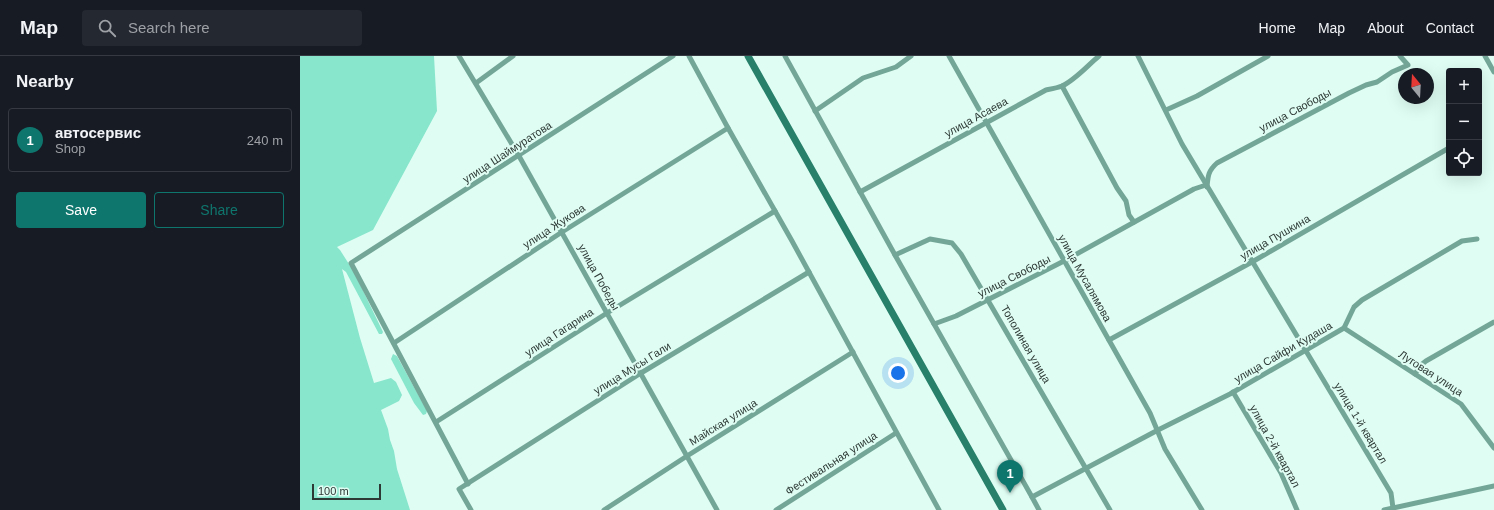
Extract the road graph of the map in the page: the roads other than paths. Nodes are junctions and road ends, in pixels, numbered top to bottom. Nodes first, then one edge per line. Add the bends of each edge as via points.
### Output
1 (459, 56) edge
2 (513, 56) edge
3 (673, 56) edge
4 (689, 56) edge
5 (748, 56) edge
6 (785, 56) edge
7 (910, 56) edge
8 (949, 56) edge
9 (1099, 56) edge
10 (1138, 56) edge
11 (1268, 56) edge
12 (1400, 56) edge
13 (1485, 56) edge
14 (1494, 72) edge
15 (476, 83) junction
16 (1062, 86) junction
17 (1166, 110) junction
18 (815, 111) junction
19 (986, 123) junction
20 (728, 128) junction
21 (1446, 150) edge
22 (519, 156) junction
23 (1207, 186) junction
24 (860, 192) junction
25 (776, 211) junction
26 (1134, 222) junction
27 (562, 232) junction
28 (1477, 239) dead end
29 (895, 255) junction
30 (1064, 261) junction
31 (1252, 262) junction
32 (808, 272) junction
33 (989, 300) junction
34 (607, 313) junction
35 (1494, 322) edge
36 (934, 324) junction
37 (1344, 328) junction
38 (1109, 340) junction
39 (394, 343) junction
40 (1306, 350) junction
41 (853, 352) junction
42 (641, 373) junction
43 (1415, 374) junction
44 (1233, 392) junction
45 (436, 422) junction
46 (1158, 430) junction
47 (896, 433) junction
48 (1494, 448) edge
49 (687, 456) junction
50 (1086, 468) junction
51 (468, 484) junction
52 (1494, 486) edge
53 (1032, 497) junction
54 (1393, 508) junction
55 (471, 510) edge
56 (604, 510) edge
57 (717, 510) edge
58 (776, 510) edge
59 (939, 510) edge
60 (1003, 510) edge
61 (1039, 510) edge
62 (1110, 510) edge
63 (1202, 510) edge
64 (1298, 510) edge
65 (1384, 510) edge

1 - 15 street, улица Победы
2 - 15 street
3 - 22 street, улица Шаймуратова
4 - 20 street
5 - 60 main road
6 - 18 street
7 - 18 street via 896,67 863,78
8 - 19 street, улица Мусалямова
9 - 16 street, улица Асаева
10 - 17 street, улица 1-й квартал
11 - 17 street
12 - 23 street, улица Свободы via 1408,65 1377,82 1342,96 1217,163 1211,169
13 - 14 street
15 - 22 street, улица Победы
16 - 19 street, улица Асаева via 1046,90
16 - 26 street via 1126,201 1129,215
17 - 23 street, улица 1-й квартал via 1182,144
18 - 24 street
19 - 24 street, улица Асаева
19 - 30 street, улица Мусалямова
20 - 25 street
20 - 27 street, улица Жукова
21 - 31 street, улица Пушкина
22 - 27 street, улица Победы
22 - 39 street, улица Шаймуратова via 351,263
23 - 26 street, улица Свободы via 1194,189
23 - 31 street, улица 1-й квартал
24 - 29 street
25 - 32 street
25 - 34 street, улица Гагарина
26 - 30 street, улица Свободы
27 - 34 street, улица Победы
27 - 39 street, улица Жукова
28 - 37 street, улица Сайфи Кудаша via 1462,241 1362,300 1354,307
29 - 33 street, Тополиная улица via 930,239 952,243
29 - 36 street
30 - 33 street, улица Свободы
30 - 38 street, улица Мусалямова
31 - 38 street, улица Пушкина
31 - 40 street, улица 1-й квартал
32 - 41 street
32 - 42 street, улица Мусы Гали
33 - 36 street, улица Свободы
33 - 50 street, Тополиная улица
34 - 42 street, улица Победы
34 - 45 street, улица Гагарина
35 - 43 street via 1426,361
36 - 53 street
37 - 40 street, улица Сайфи Кудаша
37 - 43 street, Луговая улица
38 - 46 street, улица Мусалямова
39 - 45 street
40 - 44 street, улица Сайфи Кудаша
40 - 54 street, улица 1-й квартал via 1391,493
41 - 47 street
41 - 49 street, Майская улица
42 - 49 street, улица Победы
42 - 51 street, улица Мусы Гали
43 - 48 street, Луговая улица via 1461,404
44 - 46 street, улица Сайфи Кудаша
44 - 64 street, улица 2-й квартал via 1281,473
45 - 51 street
46 - 50 street, улица Сайфи Кудаша
46 - 63 street, улица Мусалямова via 1165,449
47 - 58 street, Фестивальная улица
47 - 59 street
49 - 56 street, Майская улица
49 - 57 street, улица Победы
50 - 53 street, улица Сайфи Кудаша
50 - 62 street, Тополиная улица
51 - 55 street via 460,490
52 - 54 street
53 - 61 street
54 - 65 street

